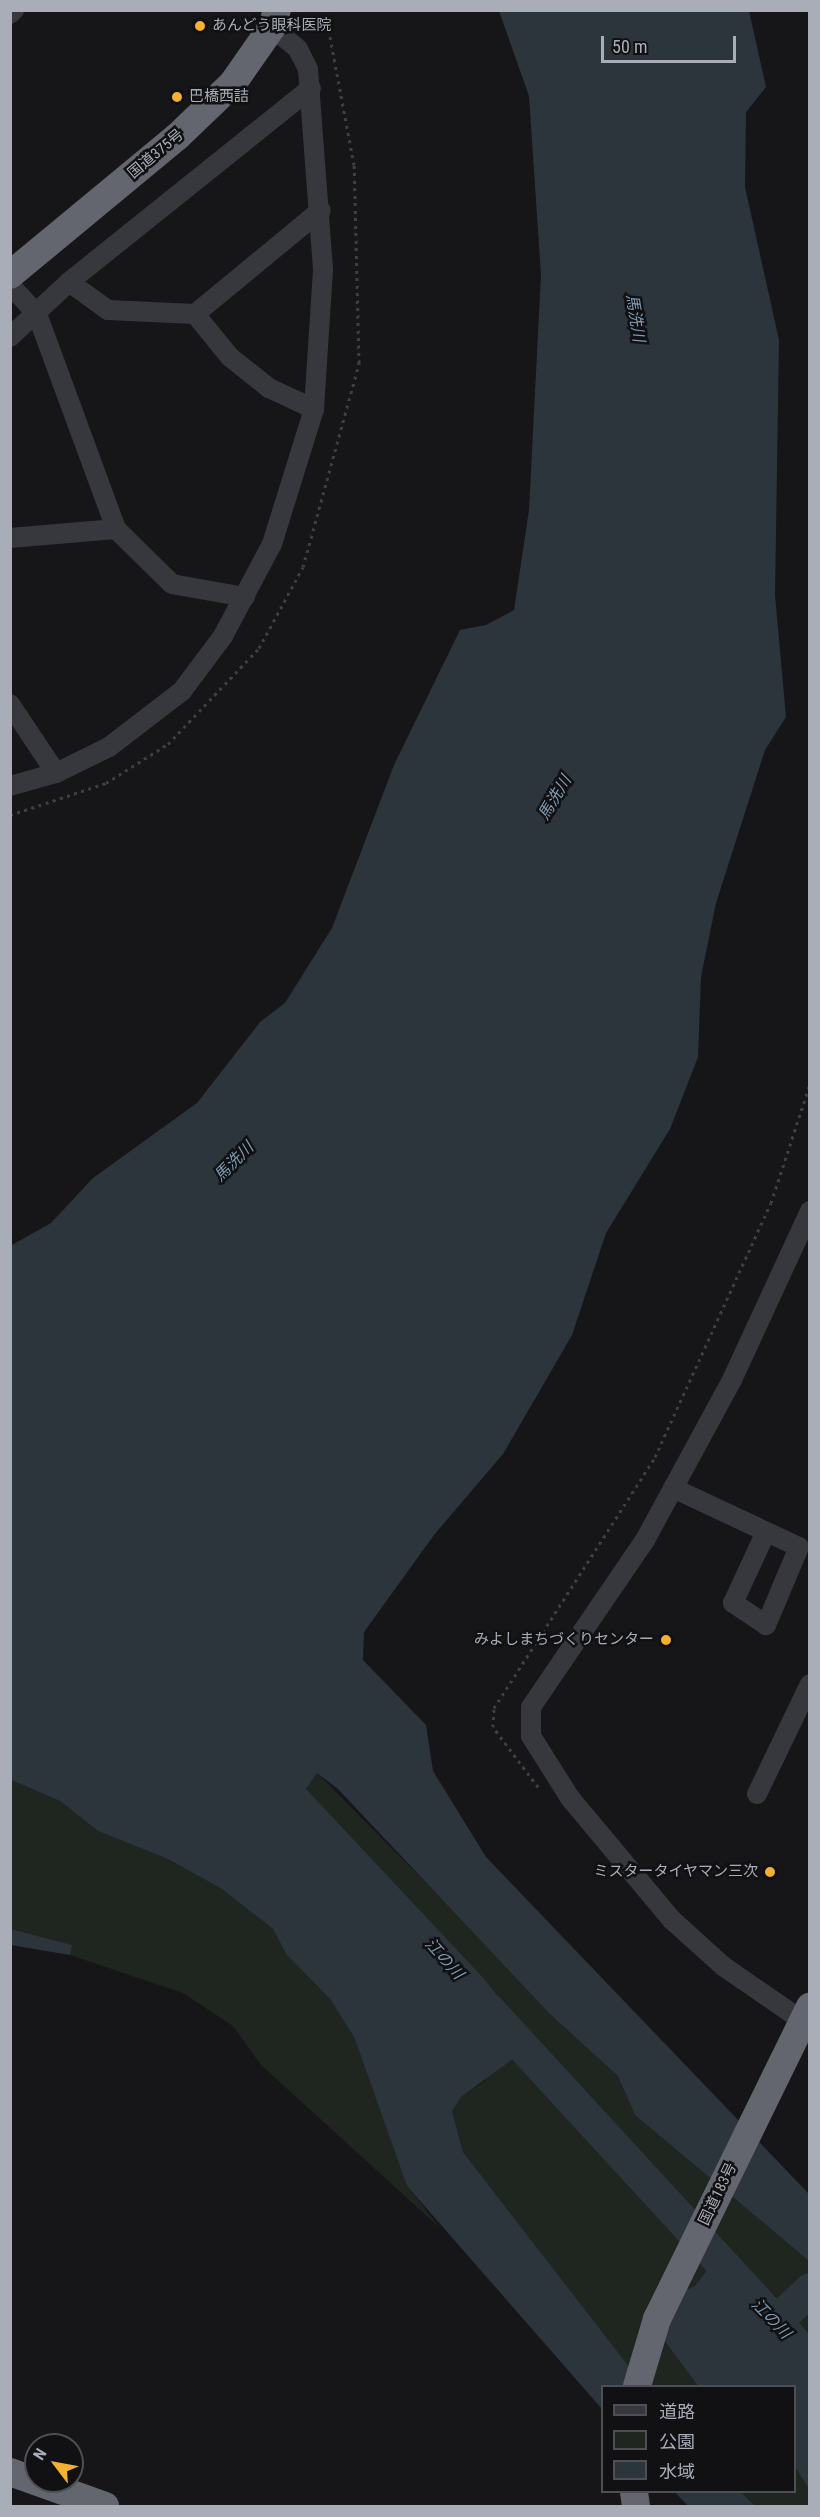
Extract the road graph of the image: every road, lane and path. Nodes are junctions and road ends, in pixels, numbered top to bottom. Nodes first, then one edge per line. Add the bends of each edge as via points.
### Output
1 (14, 10) edge
2 (325, 10) edge
3 (10, 14) edge
4 (274, 19) edge
5 (311, 88) junction
6 (321, 210) junction
7 (10, 275) edge
8 (69, 282) junction
9 (10, 285) edge
10 (37, 314) junction
11 (195, 314) junction
12 (10, 337) edge
13 (314, 409) junction
14 (116, 529) junction
15 (10, 538) edge
16 (245, 597) junction
17 (10, 704) edge
18 (56, 773) junction
19 (10, 786) edge
20 (10, 815) edge
21 (810, 1084) edge
22 (808, 1222) edge
23 (673, 1488) junction
24 (766, 1532) dead end
25 (810, 1684) edge
26 (538, 1787) dead end
27 (757, 1794) dead end
28 (808, 2016) edge
29 (637, 2385) edge
30 (10, 2472) edge
31 (105, 2506) edge

1 - 3 street
2 - 20 path via 354,165 359,363 303,567 259,648 168,744 106,783
4 - 5 street via 298,49
4 - 7 highway, 国道375号 via 233,83 178,136
5 - 6 street
5 - 8 street
6 - 11 street
6 - 13 street via 322,345
8 - 10 street
8 - 11 street via 108,310
9 - 10 street
10 - 12 street
10 - 14 street
11 - 13 street via 230,357 269,388
13 - 16 street via 272,544
14 - 15 street
14 - 16 street via 172,584
16 - 18 street via 182,691 109,747
17 - 18 street
18 - 19 street
21 - 26 path via 762,1224 655,1457 494,1708 493,1727
22 - 23 street via 734,1378
23 - 24 street
23 - 28 street via 645,1540 531,1707 531,1736 570,1798 671,1919 723,1966
25 - 27 street
28 - 29 highway, 国道183号 via 786,2051 657,2319
30 - 31 highway

